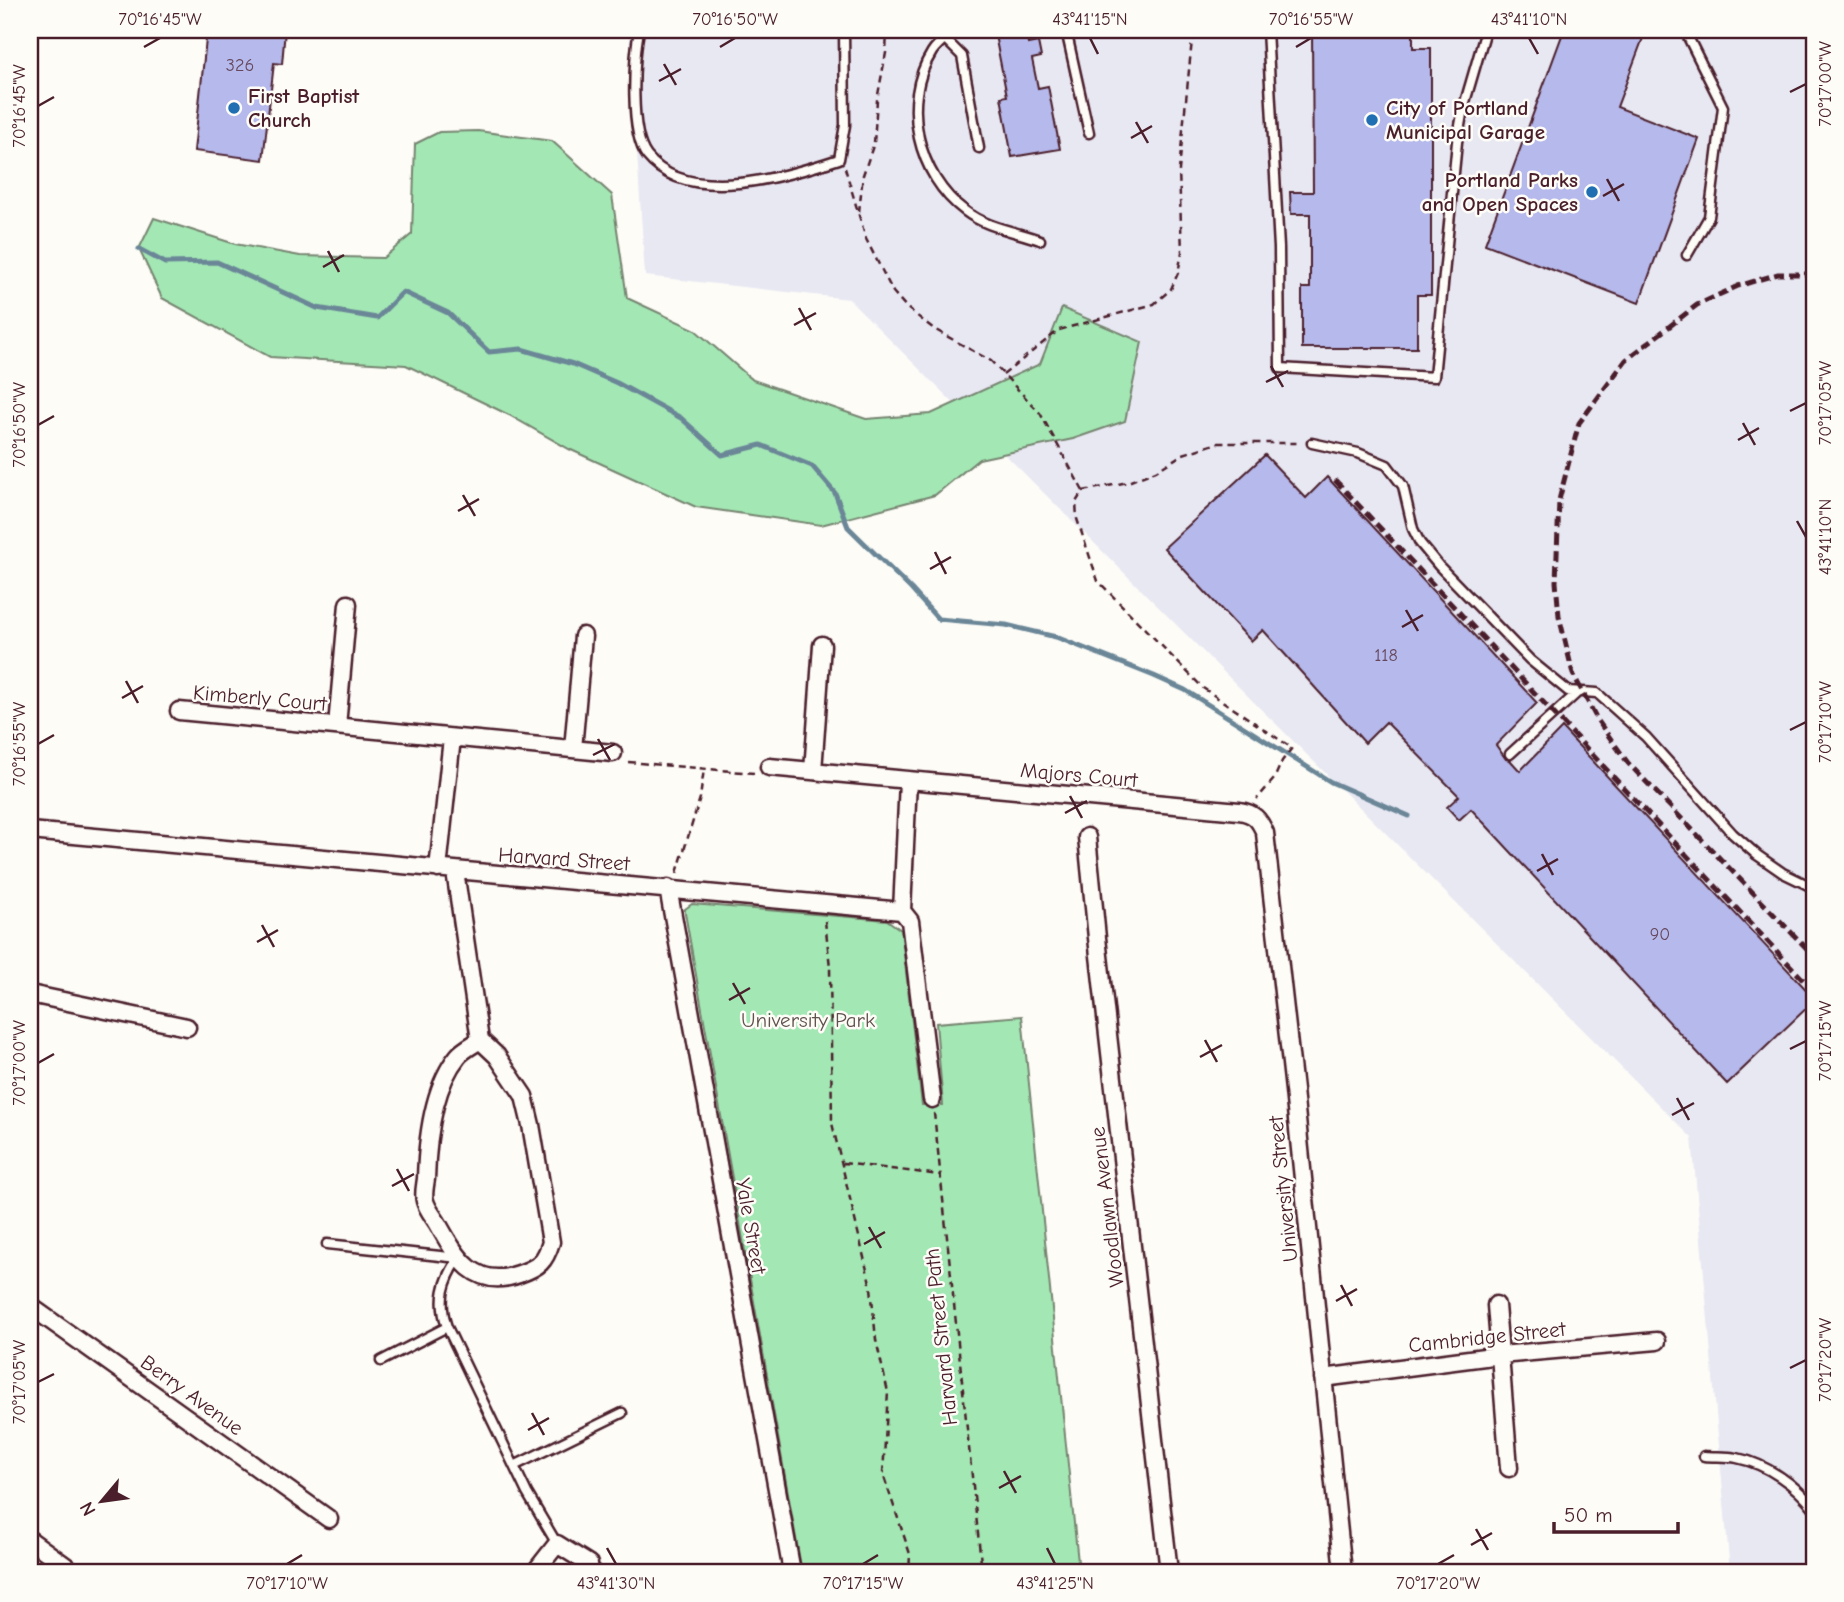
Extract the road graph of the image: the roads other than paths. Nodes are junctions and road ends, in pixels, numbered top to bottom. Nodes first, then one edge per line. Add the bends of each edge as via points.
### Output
1 (639, 30) edge
2 (844, 30) edge
3 (955, 30) edge
4 (1066, 30) edge
5 (1267, 30) edge
6 (1486, 30) edge
7 (1689, 30) edge
8 (945, 39) junction
9 (1089, 133) dead end
10 (979, 148) dead end
11 (1040, 240) dead end
12 (1686, 255) dead end
13 (1312, 443) road end
14 (348, 604) dead end
15 (583, 636) dead end
16 (822, 645) dead end
17 (1577, 693) junction
18 (179, 711) dead end
19 (337, 726) junction
20 (452, 738) junction
21 (573, 749) junction
22 (613, 753) road end
23 (1510, 754) dead end
24 (769, 767) road end
25 (813, 771) junction
26 (908, 781) junction
27 (1246, 812) joint
28 (30, 831) edge
29 (1087, 838) dead end
30 (446, 870) junction
31 (671, 888) junction
32 (1814, 888) edge
33 (902, 911) junction
34 (30, 994) edge
35 (187, 1027) dead end
36 (480, 1040) junction
37 (933, 1099) road end
38 (327, 1244) dead end
39 (459, 1258) junction
40 (1496, 1305) dead end
41 (30, 1306) edge
42 (447, 1327) junction
43 (1657, 1340) dead end
44 (1500, 1355) junction
45 (382, 1361) dead end
46 (1323, 1378) junction
47 (622, 1413) dead end
48 (1704, 1456) dead end
49 (514, 1466) junction
50 (1509, 1468) dead end
51 (1814, 1508) edge
52 (329, 1519) dead end
53 (30, 1540) edge
54 (557, 1544) junction
55 (74, 1572) edge
56 (536, 1572) edge
57 (582, 1572) edge
58 (792, 1572) edge
59 (1169, 1572) edge
60 (1343, 1572) edge

1 - 2 lane via 635,129 645,155 667,174 734,184 839,159 845,125
3 - 8 lane
4 - 9 lane
5 - 6 lane via 1279,248 1280,368 1434,377 1457,142
7 - 12 lane via 1688,37 1723,107 1709,217
8 - 10 lane via 962,56
8 - 11 lane via 933,50 918,81 916,111 929,167 965,212
13 - 17 lane via 1359,453 1387,465 1403,486 1420,543 1439,566 1530,660 1568,691
14 - 19 street, Kimberly Court
15 - 21 street
16 - 25 street
17 - 23 lane
17 - 32 lane via 1597,693 1646,737 1756,855
18 - 19 street, Kimberly Court
19 - 20 street, Kimberly Court
20 - 21 street, Kimberly Court
20 - 30 street
21 - 22 street, Kimberly Court
24 - 25 street, Majors Court
25 - 26 street, Majors Court
26 - 27 street, Majors Court
26 - 33 street
27 - 46 street, University Street via 1255,815 1265,833
28 - 30 street, Harvard Street
29 - 59 street, Woodlawn Avenue
30 - 31 street, Harvard Street
30 - 36 street
31 - 33 street, Harvard Street
31 - 58 street, Yale Street
33 - 37 street via 910,921
34 - 35 street
36 - 39 street via 459,1054 448,1072 436,1104 426,1167 425,1200
36 - 39 street via 524,1096 551,1242 546,1259 512,1277 473,1273
38 - 39 lane
39 - 42 lane via 442,1292
40 - 44 street
41 - 52 street, Berry Avenue
42 - 45 lane
42 - 49 lane
43 - 44 street, Cambridge Street
44 - 46 street, Cambridge Street
44 - 50 street
46 - 60 street, University Street
47 - 49 lane
48 - 51 lane via 1738,1458 1767,1469 1793,1485
49 - 54 lane
53 - 55 street
54 - 56 street
54 - 57 street via 589,1564

